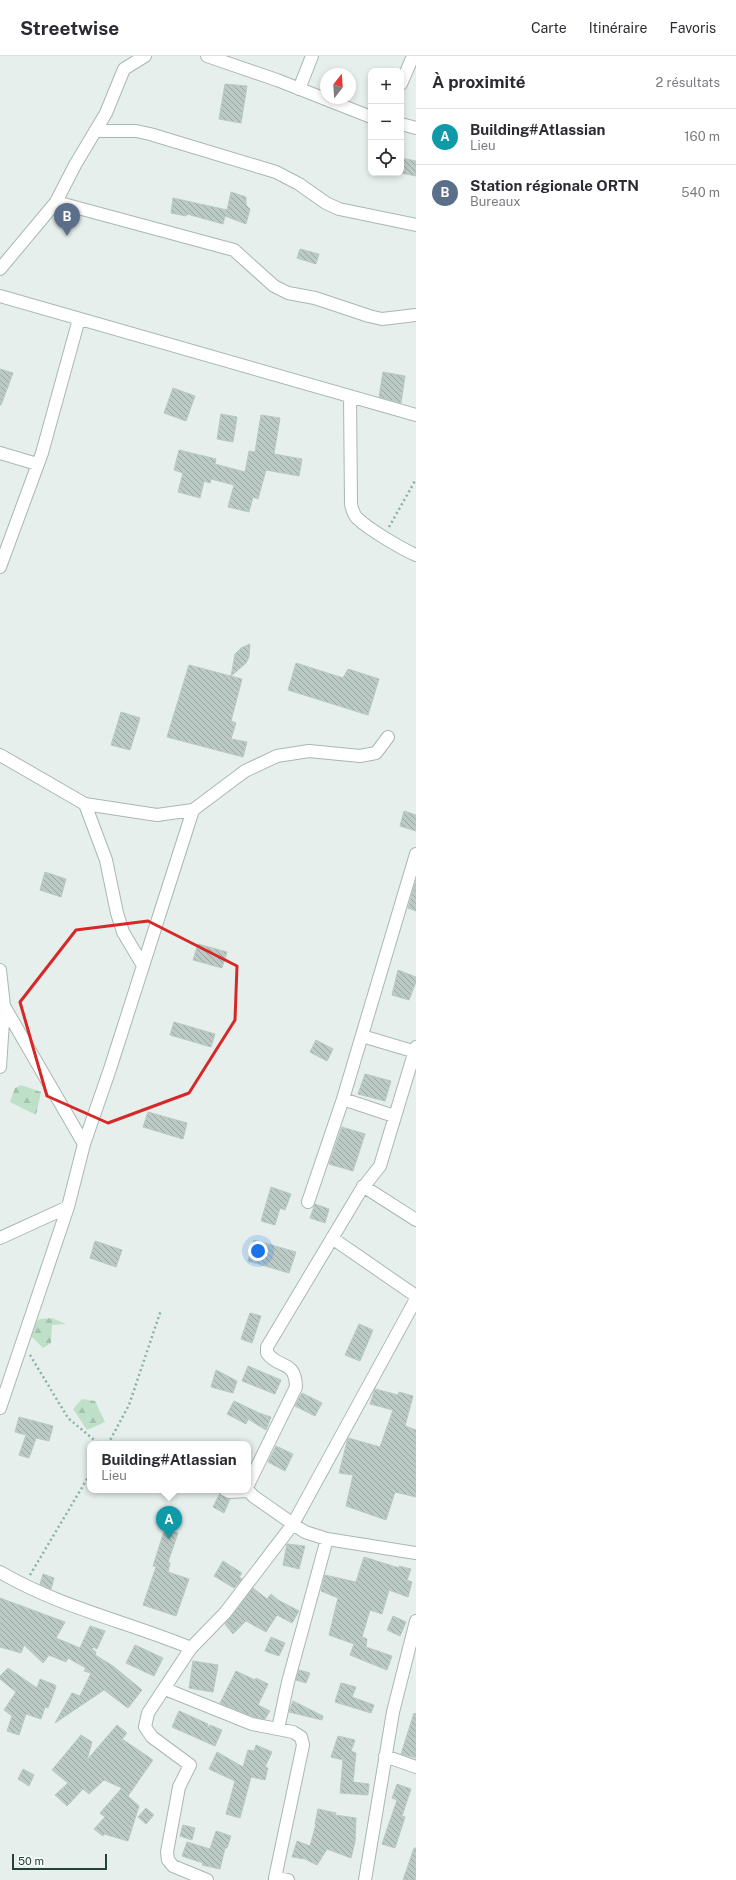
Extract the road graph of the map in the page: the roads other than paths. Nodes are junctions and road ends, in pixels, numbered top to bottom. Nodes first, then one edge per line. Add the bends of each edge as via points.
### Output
1 (145, 56) edge
2 (207, 56) edge
3 (312, 56) edge
4 (413, 56) edge
5 (233, 60) edge
6 (404, 77) edge
7 (299, 89) junction
8 (368, 116) edge
9 (404, 125) edge
10 (416, 128) edge
11 (95, 131) junction
12 (56, 202) junction
13 (416, 225) edge
14 (0, 269) edge
15 (0, 296) edge
16 (416, 315) edge
17 (79, 319) junction
18 (350, 396) junction
19 (416, 415) edge
20 (0, 453) edge
21 (37, 464) junction
22 (416, 555) edge
23 (1, 561) edge
24 (388, 737) dead end
25 (0, 755) edge
26 (85, 804) junction
27 (193, 810) junction
28 (416, 854) edge
29 (142, 964) junction
30 (0, 970) edge
31 (4, 1006) junction
32 (362, 1036) junction
33 (416, 1050) edge
34 (0, 1067) edge
35 (343, 1099) junction
36 (394, 1116) junction
37 (84, 1144) junction
38 (363, 1186) junction
39 (308, 1202) dead end
40 (68, 1206) junction
41 (416, 1220) edge
42 (0, 1238) edge
43 (332, 1238) junction
44 (416, 1296) edge
45 (416, 1299) edge
46 (0, 1408) edge
47 (251, 1483) edge
48 (251, 1491) edge
49 (293, 1524) junction
50 (327, 1539) junction
51 (416, 1553) edge
52 (0, 1572) edge
53 (416, 1625) edge
54 (191, 1648) junction
55 (165, 1689) junction
56 (278, 1729) junction
57 (385, 1756) junction
58 (416, 1767) edge
59 (275, 1879) edge
60 (207, 1880) edge
61 (288, 1880) edge
62 (365, 1880) edge

1 - 11 street via 124,69 106,113
2 - 5 street
3 - 7 street
4 - 6 street
5 - 7 street
7 - 8 street
9 - 10 street
11 - 12 street
11 - 13 street via 136,131 150,134 276,172 339,209
12 - 14 street
12 - 16 street via 234,250 274,286 288,293 315,298 369,316 382,318
15 - 17 street
17 - 18 street
17 - 21 street
18 - 19 street
18 - 22 street via 353,512 357,518 384,537
20 - 21 street
21 - 23 street
24 - 27 street via 376,753 360,756 309,751 277,756 245,771
25 - 26 street
26 - 27 street via 157,815
26 - 29 street via 106,860 123,932
27 - 29 street
28 - 32 street
29 - 37 street
30 - 31 street
31 - 34 street
31 - 37 street
32 - 33 street
32 - 35 street
33 - 36 street
35 - 36 street
35 - 39 street
36 - 38 street via 380,1166
37 - 40 street
38 - 41 street
38 - 43 street
40 - 42 street
40 - 46 street
43 - 44 street
43 - 47 street via 267,1347 270,1357 292,1370 296,1387
45 - 49 street
48 - 49 street
49 - 50 street via 305,1532
49 - 54 street via 225,1613
50 - 51 street
50 - 56 street via 288,1682
52 - 54 street via 42,1595
53 - 57 street via 393,1712
54 - 55 street
55 - 56 street via 241,1721
55 - 60 street via 148,1713 145,1727 152,1736 190,1765 179,1787 167,1852 168,1860 173,1866
56 - 59 street via 293,1732 301,1737 303,1745
57 - 58 street
57 - 62 street
59 - 61 street

